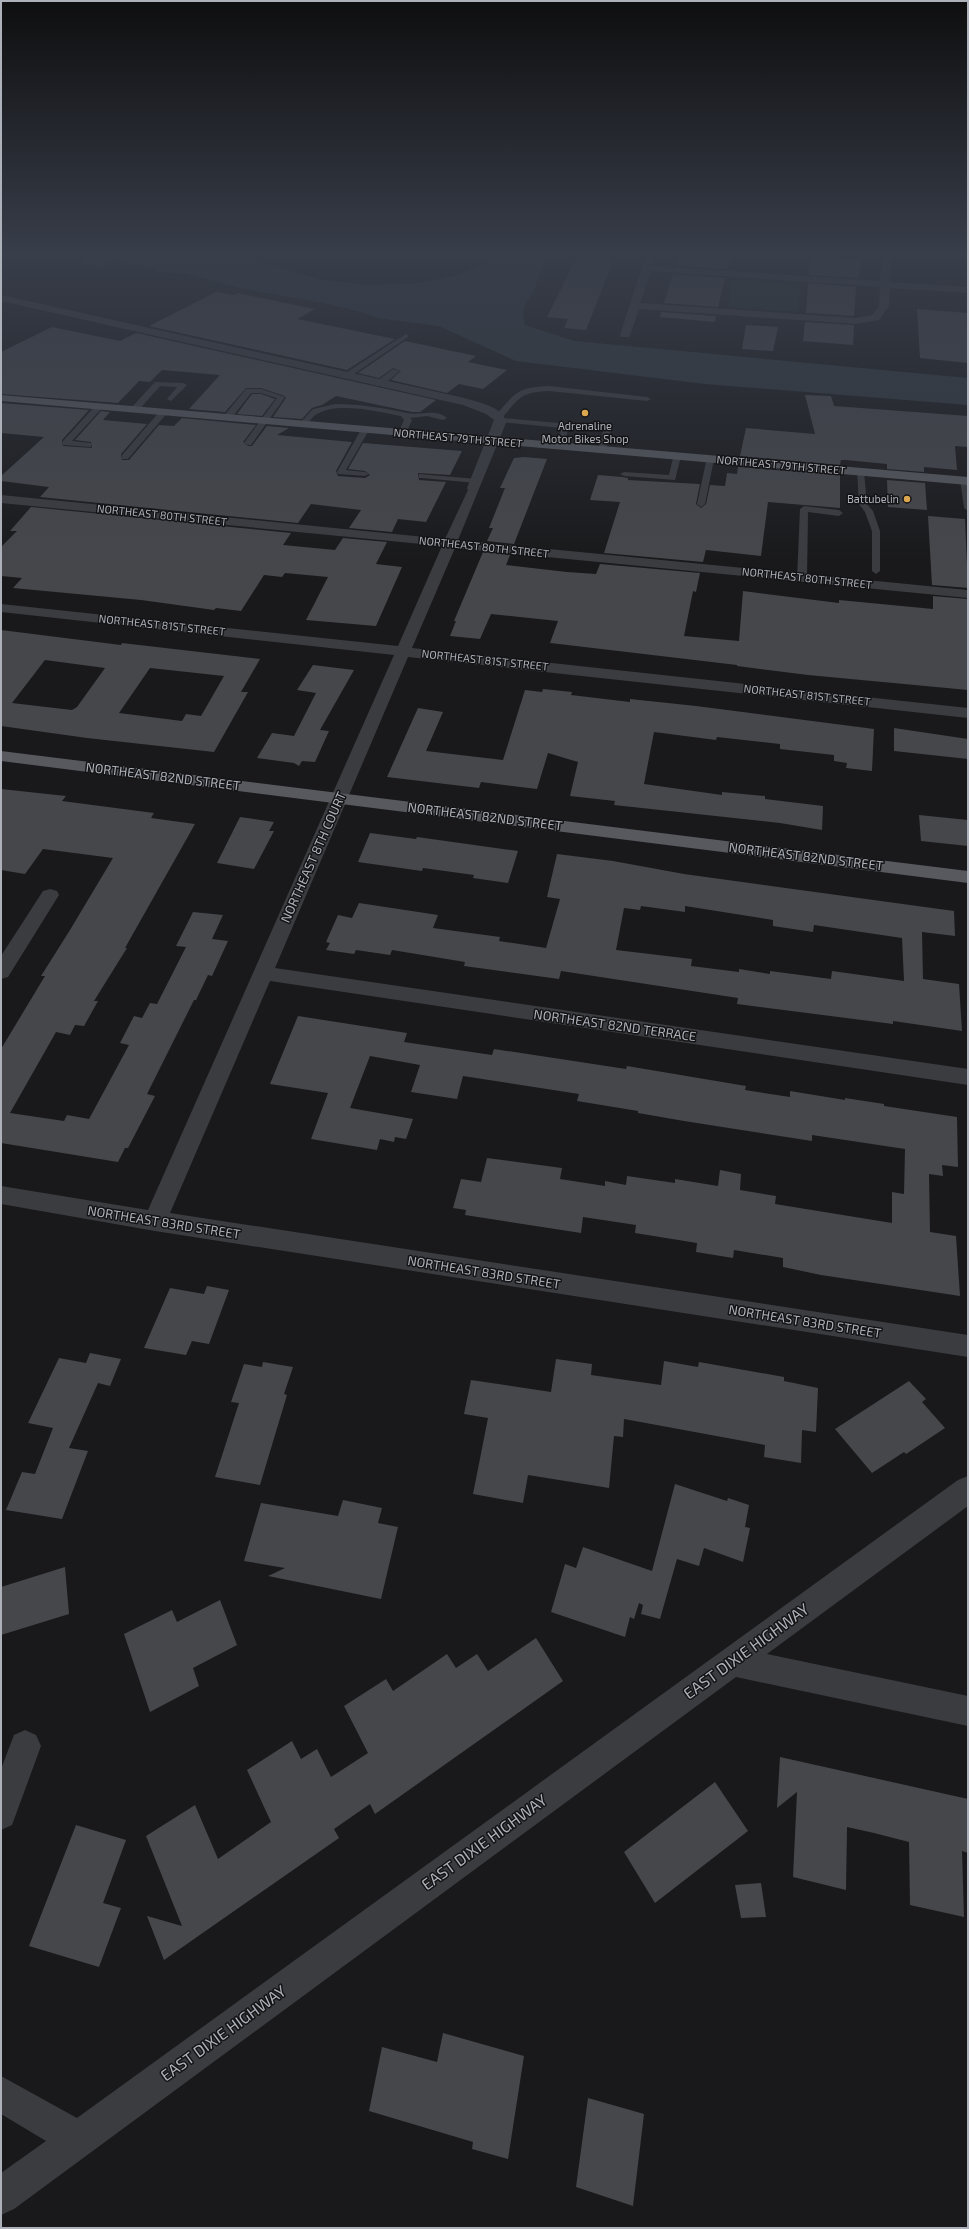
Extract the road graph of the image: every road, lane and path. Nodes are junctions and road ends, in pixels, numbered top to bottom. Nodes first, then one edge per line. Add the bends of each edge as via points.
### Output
1 (257, 356) edge
2 (375, 356) edge
3 (396, 372) dead end
4 (345, 376) junction
5 (380, 384) junction
6 (1, 398) edge
7 (171, 399) dead end
8 (647, 399) dead end
9 (99, 407) junction
10 (134, 410) junction
11 (164, 412) junction
12 (405, 416) junction
13 (227, 418) junction
14 (443, 418) dead end
15 (500, 418) junction
16 (264, 421) junction
17 (303, 424) junction
18 (608, 426) dead end
19 (365, 430) junction
20 (402, 433) junction
21 (493, 441) junction
22 (248, 443) dead end
23 (88, 445) dead end
24 (559, 446) junction
25 (602, 450) junction
26 (677, 456) junction
27 (125, 457) dead end
28 (710, 459) junction
29 (860, 472) junction
30 (365, 474) dead end
31 (624, 474) dead end
32 (422, 476) dead end
33 (966, 481) edge
34 (474, 487) junction
35 (1, 499) edge
36 (701, 504) dead end
37 (968, 508) edge
38 (839, 513) dead end
39 (449, 543) junction
40 (876, 571) dead end
41 (802, 578) junction
42 (968, 594) edge
43 (1, 608) edge
44 (403, 651) junction
45 (968, 713) edge
46 (1, 756) edge
47 (339, 798) junction
48 (968, 877) edge
49 (50, 895) dead end
50 (1, 972) edge
51 (263, 973) junction
52 (968, 1078) edge
53 (1, 1195) edge
54 (155, 1221) junction
55 (965, 1349) edge
56 (968, 1489) edge
57 (732, 1662) junction
58 (968, 1711) edge
59 (26, 1746) dead end
60 (1, 1814) edge
61 (1, 2094) edge
62 (78, 2139) junction
63 (1, 2196) edge

1 - 4 street
2 - 4 lane
3 - 5 lane
4 - 5 street
5 - 15 street via 469,404 492,412
6 - 9 main road, NORTHEAST 79TH STREET
7 - 10 lane via 184,386 158,384
8 - 15 lane via 557,389 524,391 513,398
9 - 10 main road, NORTHEAST 79TH STREET
9 - 23 lane via 66,443
10 - 11 main road, NORTHEAST 79TH STREET
11 - 13 main road, NORTHEAST 79TH STREET
11 - 27 lane
12 - 14 lane via 427,414
12 - 17 lane via 372,409 332,406 315,412
12 - 20 lane via 408,420
13 - 16 main road, NORTHEAST 79TH STREET
13 - 16 lane via 249,391 277,394 281,397
15 - 21 street, NORTHEAST 8TH COURT
15 - 24 lane via 567,426
16 - 17 main road, NORTHEAST 79TH STREET
16 - 22 lane
17 - 19 main road, NORTHEAST 79TH STREET
18 - 25 lane
19 - 20 main road, NORTHEAST 79TH STREET
19 - 30 lane via 342,472
20 - 21 main road, NORTHEAST 79TH STREET
21 - 24 main road, NORTHEAST 79TH STREET
21 - 34 street, NORTHEAST 8TH COURT
24 - 25 main road, NORTHEAST 79TH STREET
25 - 26 main road, NORTHEAST 79TH STREET
26 - 28 main road, NORTHEAST 79TH STREET
26 - 31 lane via 672,478
28 - 29 main road, NORTHEAST 79TH STREET
28 - 36 lane
29 - 33 main road, NORTHEAST 79TH STREET
29 - 40 lane via 862,504 869,511 876,531
32 - 34 lane
33 - 37 lane
34 - 39 street, NORTHEAST 8TH COURT
35 - 39 street, NORTHEAST 80TH STREET
38 - 41 lane via 804,509
39 - 41 street, NORTHEAST 80TH STREET
39 - 44 street, NORTHEAST 8TH COURT
41 - 42 street, NORTHEAST 80TH STREET
43 - 44 street, NORTHEAST 81ST STREET
44 - 45 street, NORTHEAST 81ST STREET
44 - 47 street, NORTHEAST 8TH COURT
46 - 47 main road, NORTHEAST 82ND STREET
47 - 48 main road, NORTHEAST 82ND STREET
47 - 51 street, NORTHEAST 8TH COURT
49 - 50 street
51 - 52 street, NORTHEAST 82ND TERRACE
51 - 54 street, NORTHEAST 8TH COURT
53 - 54 street, NORTHEAST 83RD STREET
54 - 55 street, NORTHEAST 83RD STREET
56 - 57 street, EAST DIXIE HIGHWAY
57 - 58 street
57 - 62 street, EAST DIXIE HIGHWAY
59 - 60 street
61 - 62 street
62 - 63 street, EAST DIXIE HIGHWAY

